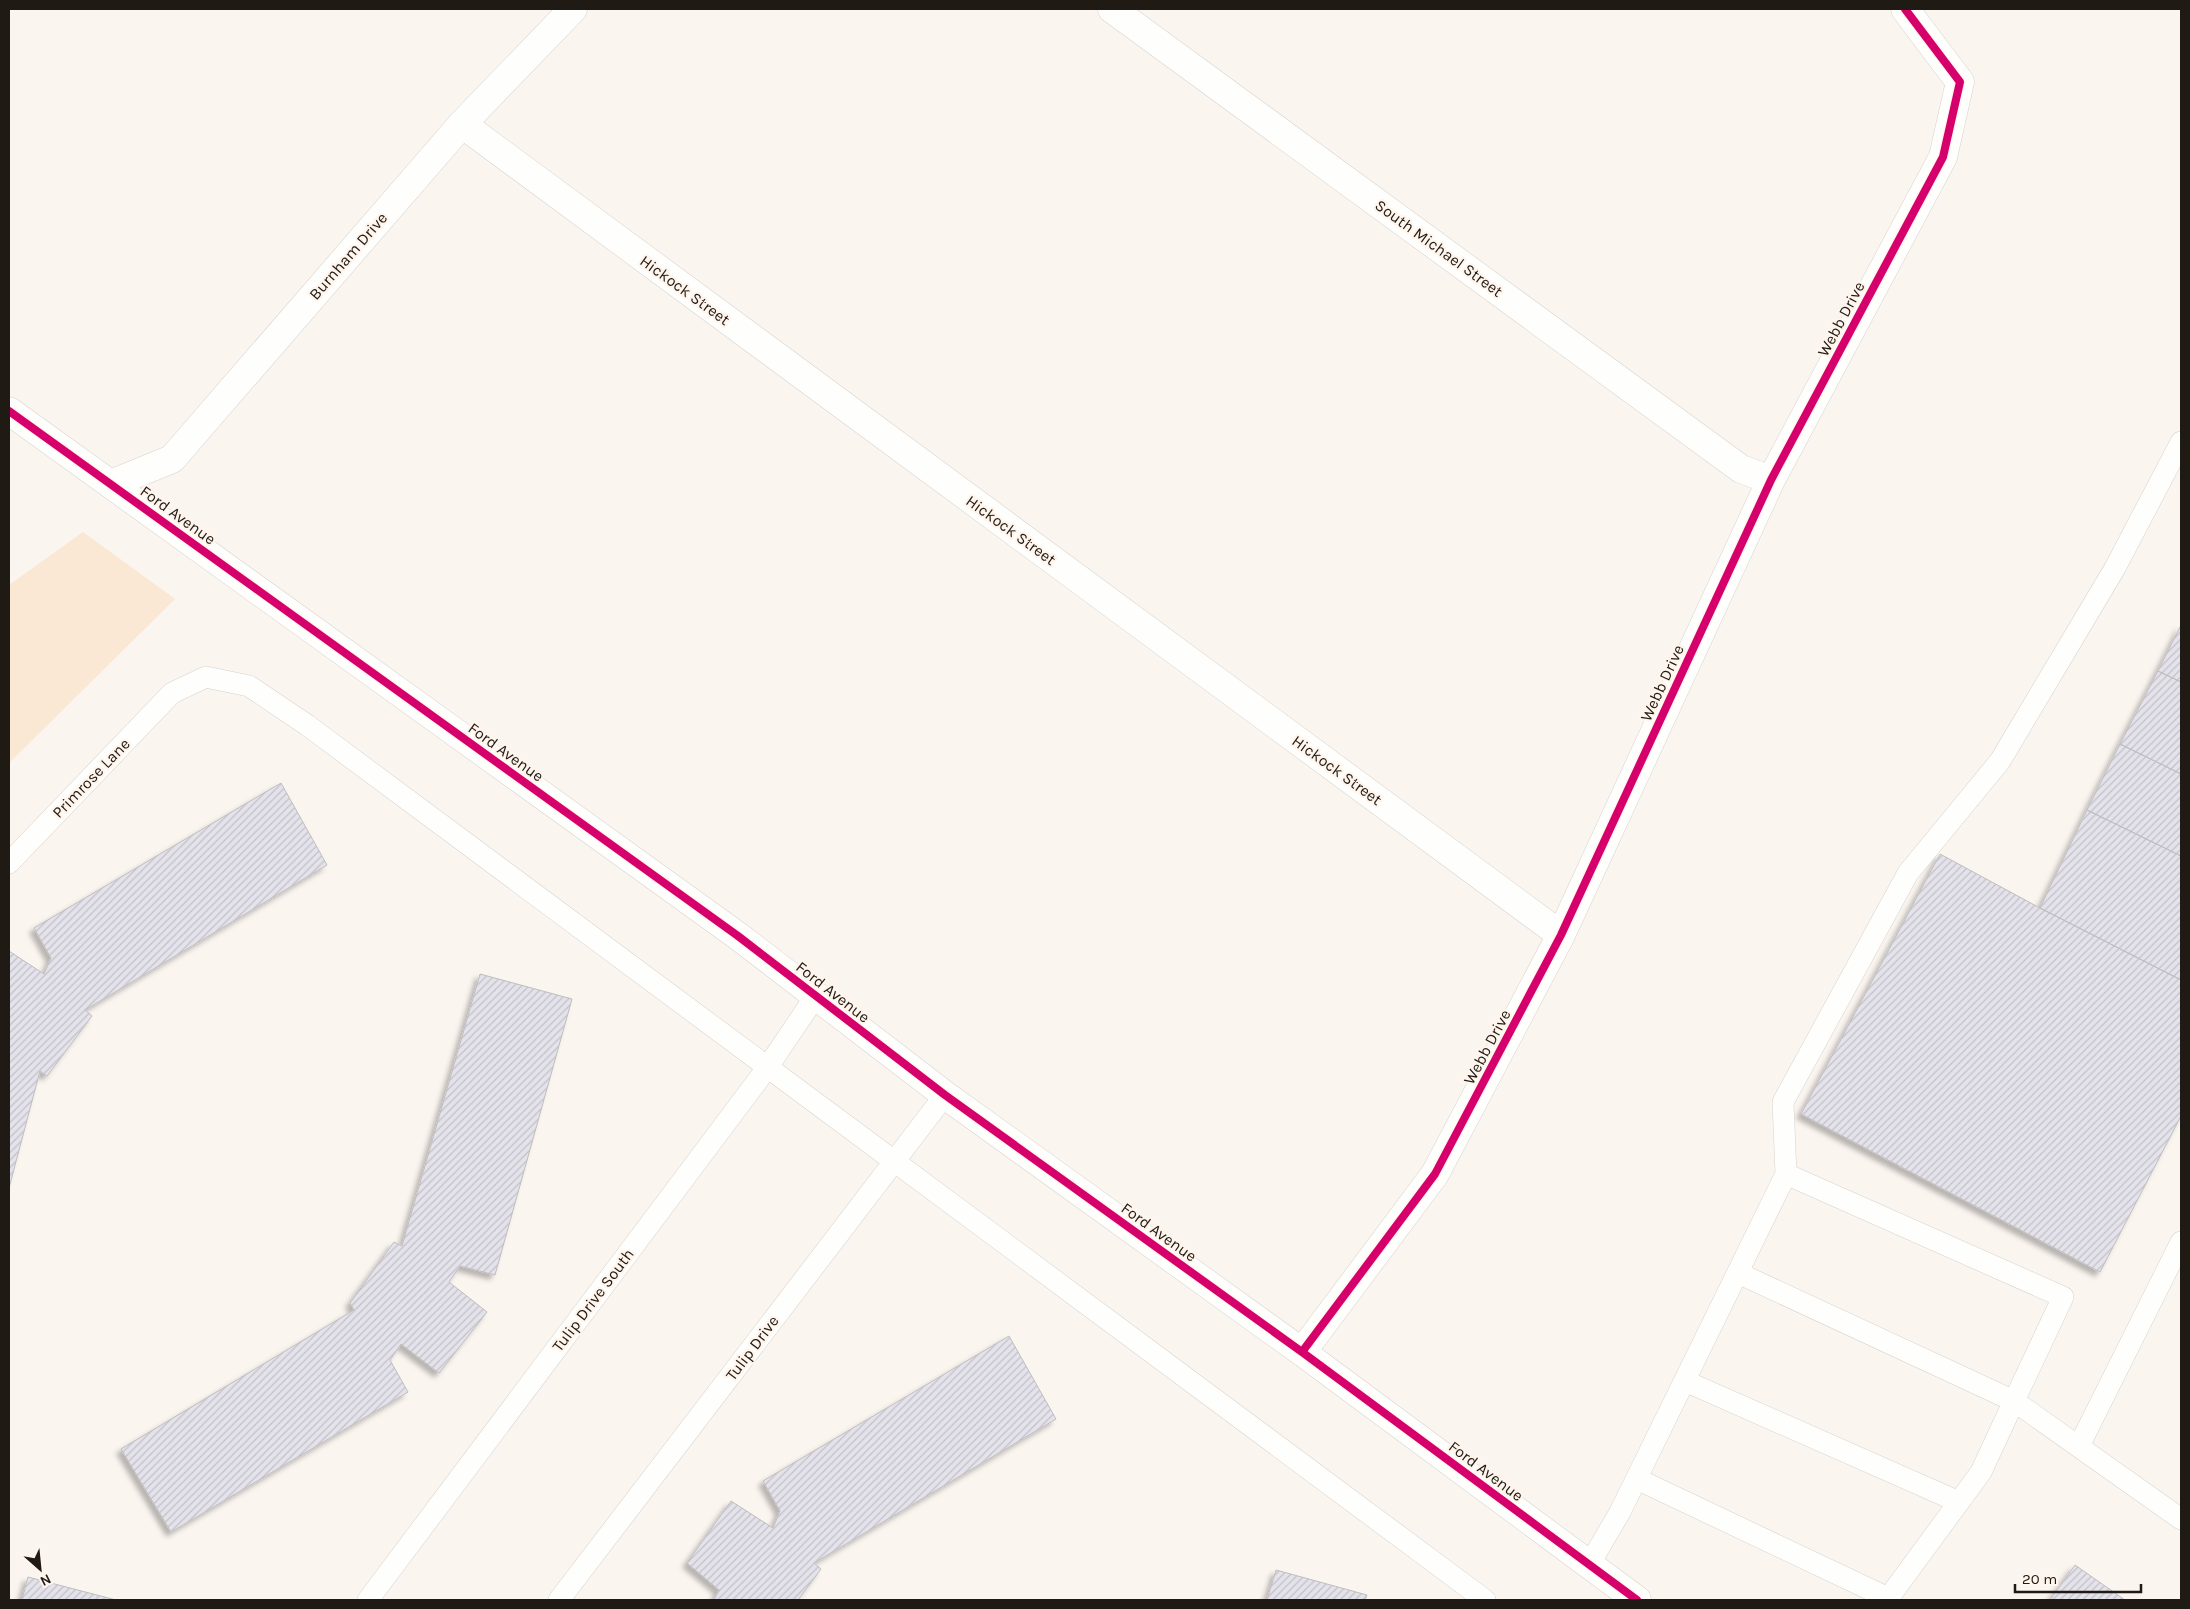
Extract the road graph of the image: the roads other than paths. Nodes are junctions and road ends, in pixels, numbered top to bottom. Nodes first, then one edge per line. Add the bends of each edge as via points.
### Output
1 (573, 9) edge
2 (1112, 9) edge
3 (1905, 9) edge
4 (462, 124) junction
5 (9, 411) edge
6 (2181, 442) edge
7 (1771, 480) junction
8 (110, 484) junction
9 (9, 863) edge
10 (1561, 935) junction
11 (816, 997) junction
12 (766, 1068) junction
13 (945, 1095) junction
14 (895, 1160) junction
15 (1786, 1174) junction
16 (2181, 1242) edge
17 (1738, 1273) junction
18 (1302, 1352) junction
19 (1685, 1381) junction
20 (2014, 1401) junction
21 (2079, 1446) junction
22 (1637, 1479) junction
23 (1959, 1502) junction
24 (2181, 1519) edge
25 (1589, 1565) junction
26 (1626, 1597) edge
27 (1888, 1599) edge
28 (368, 1600) edge
29 (559, 1600) edge
30 (1485, 1600) edge

1 - 4 street, Burnham Drive
2 - 7 street, South Michael Street via 1741,469
3 - 7 street, Webb Drive via 1960,82 1943,157
4 - 8 street, Burnham Drive via 172,459
4 - 10 street, Hickock Street
5 - 8 street, Ford Avenue
6 - 15 lane via 2115,568 2000,761 1908,873 1783,1102
7 - 10 street, Webb Drive
8 - 11 street, Ford Avenue via 730,930
9 - 12 lane, Primrose Lane via 172,692 206,677 249,686 307,725
10 - 18 street, Webb Drive via 1435,1174
11 - 12 lane, Tulip Drive South
11 - 13 street, Ford Avenue
12 - 14 lane
12 - 28 lane, Tulip Drive South
13 - 14 lane, Tulip Drive
13 - 18 street, Ford Avenue
14 - 29 lane, Tulip Drive
14 - 30 lane
15 - 17 lane
15 - 20 lane via 2063,1297
16 - 21 lane
17 - 19 lane
17 - 20 lane
18 - 25 street, Ford Avenue
19 - 22 lane
19 - 23 lane
20 - 21 lane
20 - 23 lane via 1981,1472
21 - 24 lane
22 - 25 lane
22 - 27 lane
23 - 27 lane
25 - 26 street, Ford Avenue

